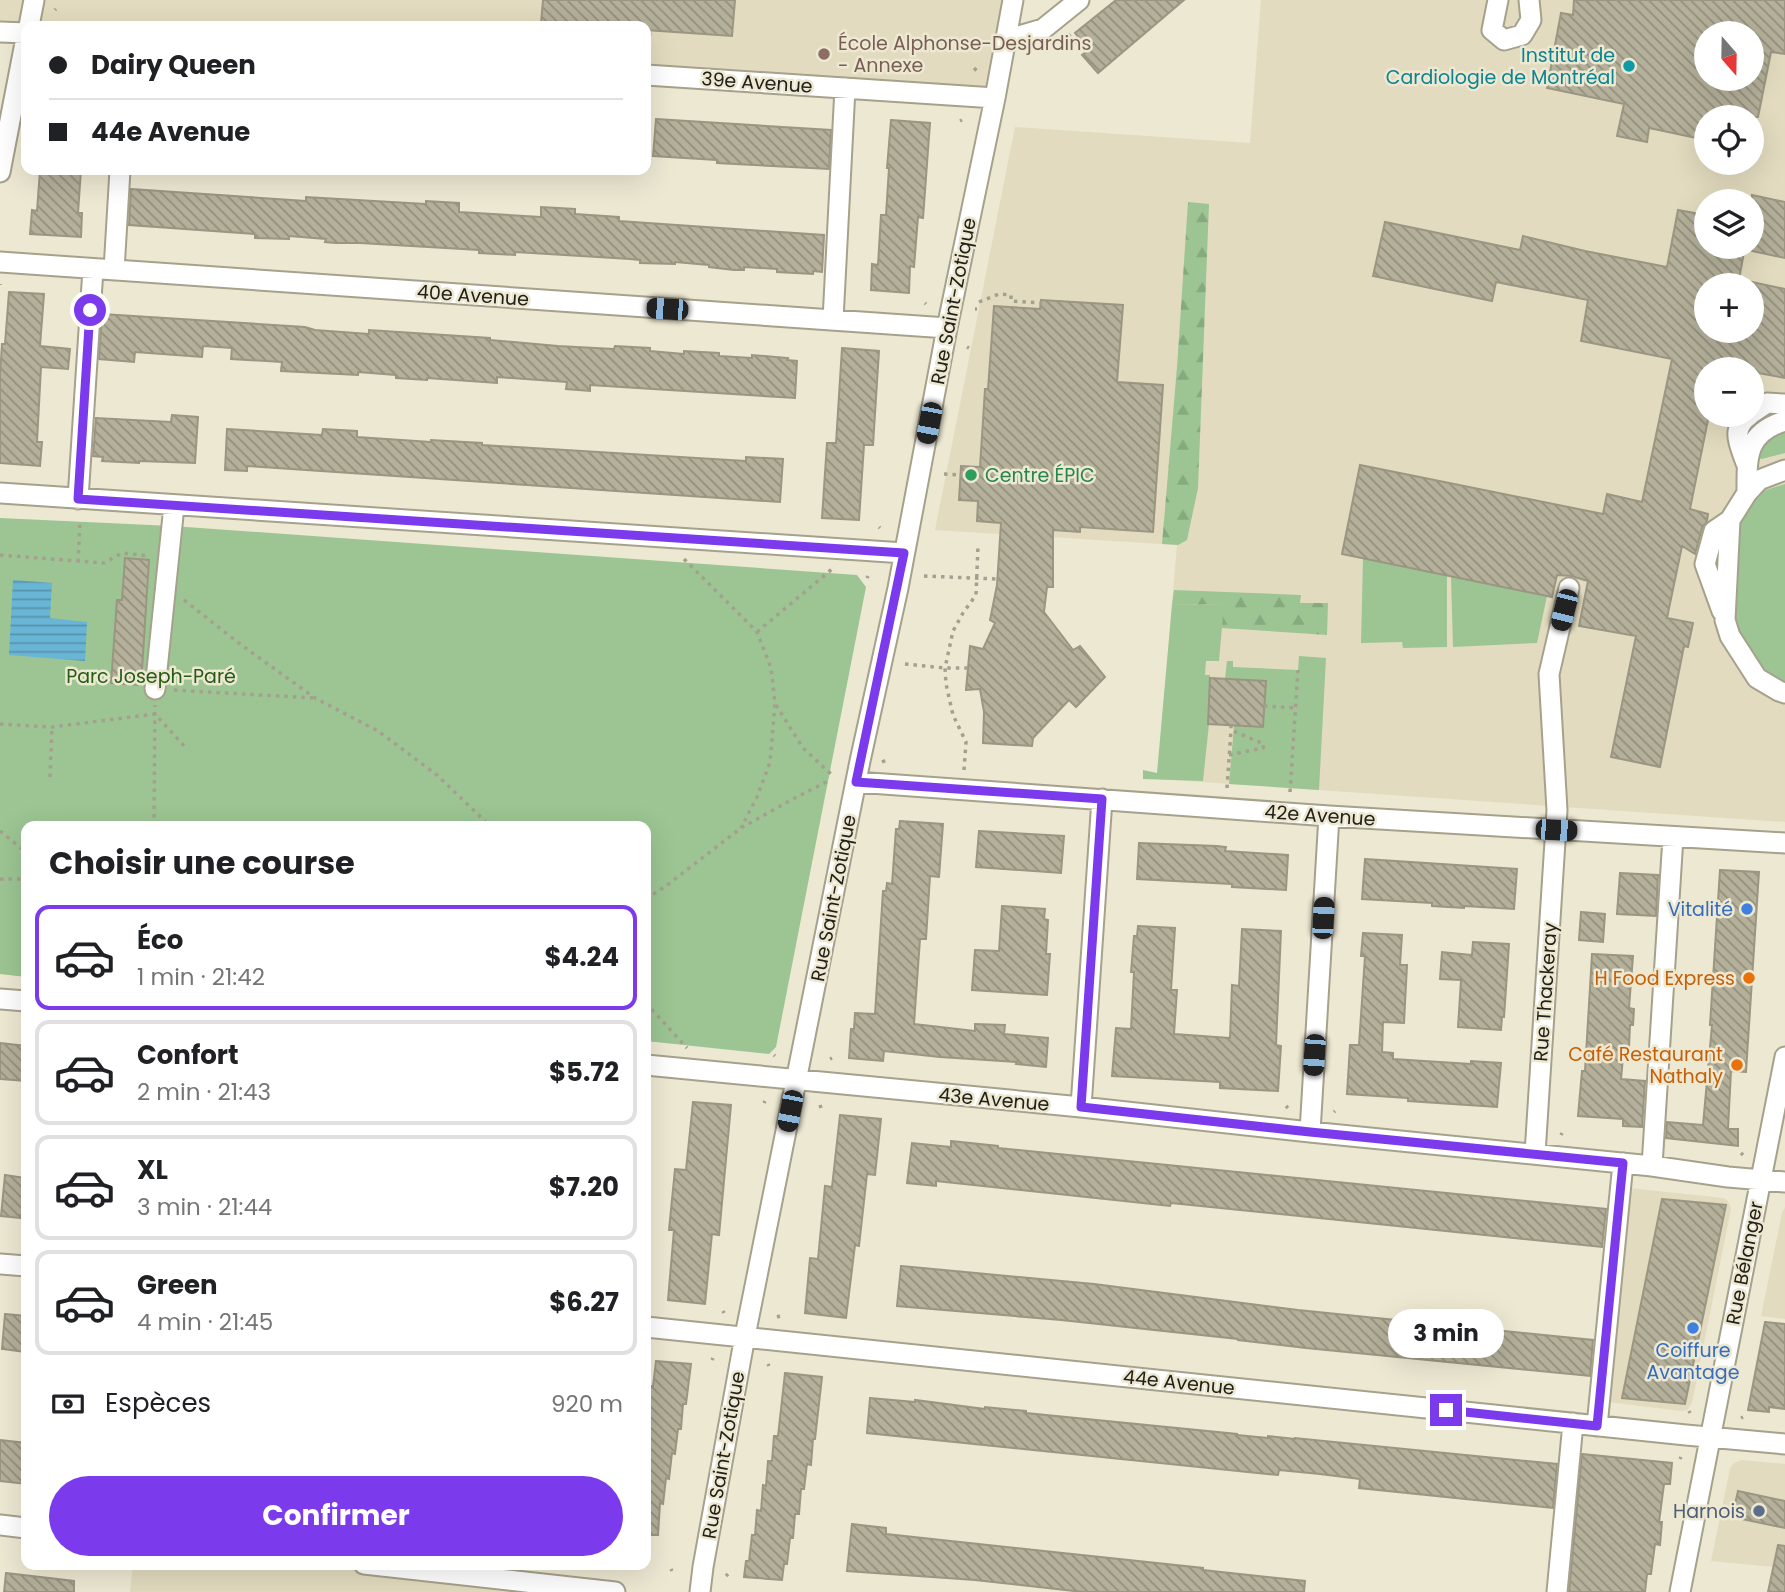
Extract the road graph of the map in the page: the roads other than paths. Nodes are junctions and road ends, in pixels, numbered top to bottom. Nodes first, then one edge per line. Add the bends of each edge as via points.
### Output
1 (34, 0) edge
2 (1013, 0) edge
3 (1079, 0) edge
4 (1498, 0) edge
5 (1529, 0) edge
6 (30, 21) edge
7 (0, 32) edge
8 (21, 35) edge
9 (1006, 40) junction
10 (21, 62) edge
11 (651, 75) edge
12 (845, 88) junction
13 (995, 98) junction
14 (0, 172) edge
15 (120, 175) edge
16 (0, 262) edge
17 (93, 269) junction
18 (114, 270) junction
19 (832, 320) junction
20 (947, 328) junction
21 (1764, 405) edge
22 (1785, 405) edge
23 (1785, 421) edge
24 (1739, 427) edge
25 (1747, 467) junction
26 (1785, 470) edge
27 (0, 493) edge
28 (1747, 494) junction
29 (78, 499) junction
30 (174, 506) junction
31 (904, 553) junction
32 (1569, 588) dead end
33 (155, 689) road end
34 (1785, 692) edge
35 (856, 782) junction
36 (1102, 799) junction
37 (1329, 816) junction
38 (1556, 830) junction
39 (1673, 837) junction
40 (1785, 843) edge
41 (0, 999) edge
42 (21, 1001) edge
43 (1785, 1057) edge
44 (651, 1066) edge
45 (796, 1080) junction
46 (1081, 1107) junction
47 (1310, 1132) junction
48 (1535, 1154) junction
49 (1623, 1163) junction
50 (1651, 1166) junction
51 (1760, 1180) junction
52 (1785, 1182) edge
53 (0, 1264) edge
54 (21, 1266) edge
55 (651, 1327) edge
56 (745, 1336) junction
57 (1573, 1423) junction
58 (1597, 1426) junction
59 (1712, 1438) junction
60 (1785, 1444) edge
61 (0, 1525) edge
62 (21, 1527) edge
63 (418, 1570) edge
64 (615, 1592) edge
65 (700, 1592) edge
66 (1557, 1592) edge
67 (1680, 1592) edge

1 - 6 street
2 - 9 street, Rue Saint-Zotique
3 - 9 street via 1043,29
4 - 5 street via 1492,30 1504,40 1522,35 1531,20
7 - 8 street
9 - 13 street, Rue Saint-Zotique
10 - 14 street
11 - 12 street, 39e Avenue
12 - 13 street, 39e Avenue
12 - 19 street
13 - 20 street, Rue Saint-Zotique
15 - 18 street
16 - 17 street, 40e Avenue
17 - 18 street, 40e Avenue
17 - 29 street
18 - 19 street, 40e Avenue
19 - 20 street, 40e Avenue
20 - 31 street, Rue Saint-Zotique
21 - 22 street
23 - 25 street via 1764,430 1751,446
24 - 25 street
25 - 28 street
26 - 28 street via 1759,480
27 - 29 street
28 - 34 street via 1730,520 1725,620 1757,678
29 - 30 street
30 - 31 street
30 - 33 street
31 - 35 street, Rue Saint-Zotique
32 - 38 street, Rue Thackeray via 1549,674
35 - 36 street, 42e Avenue
35 - 45 street, Rue Saint-Zotique
36 - 37 street, 42e Avenue
36 - 46 street
37 - 38 street, 42e Avenue
37 - 47 street
38 - 39 street, 42e Avenue
38 - 48 street, Rue Thackeray
39 - 40 street, 42e Avenue
39 - 50 street
41 - 42 street
43 - 51 street, Rue Bélanger
44 - 45 street, 43e Avenue
45 - 46 street, 43e Avenue
45 - 56 street, Rue Saint-Zotique
46 - 47 street, 43e Avenue
47 - 48 street, 43e Avenue
48 - 49 street, 43e Avenue
49 - 50 street, 43e Avenue
49 - 58 street
50 - 51 street, 43e Avenue
51 - 52 street, 43e Avenue
51 - 59 street, Rue Bélanger
53 - 54 street
55 - 56 street, 44e Avenue
56 - 57 street, 44e Avenue
56 - 65 street, Rue Saint-Zotique
57 - 58 street, 44e Avenue
57 - 66 street
58 - 59 street, 44e Avenue
59 - 60 street, 44e Avenue
59 - 67 street, Rue Bélanger
61 - 62 street
63 - 64 street

